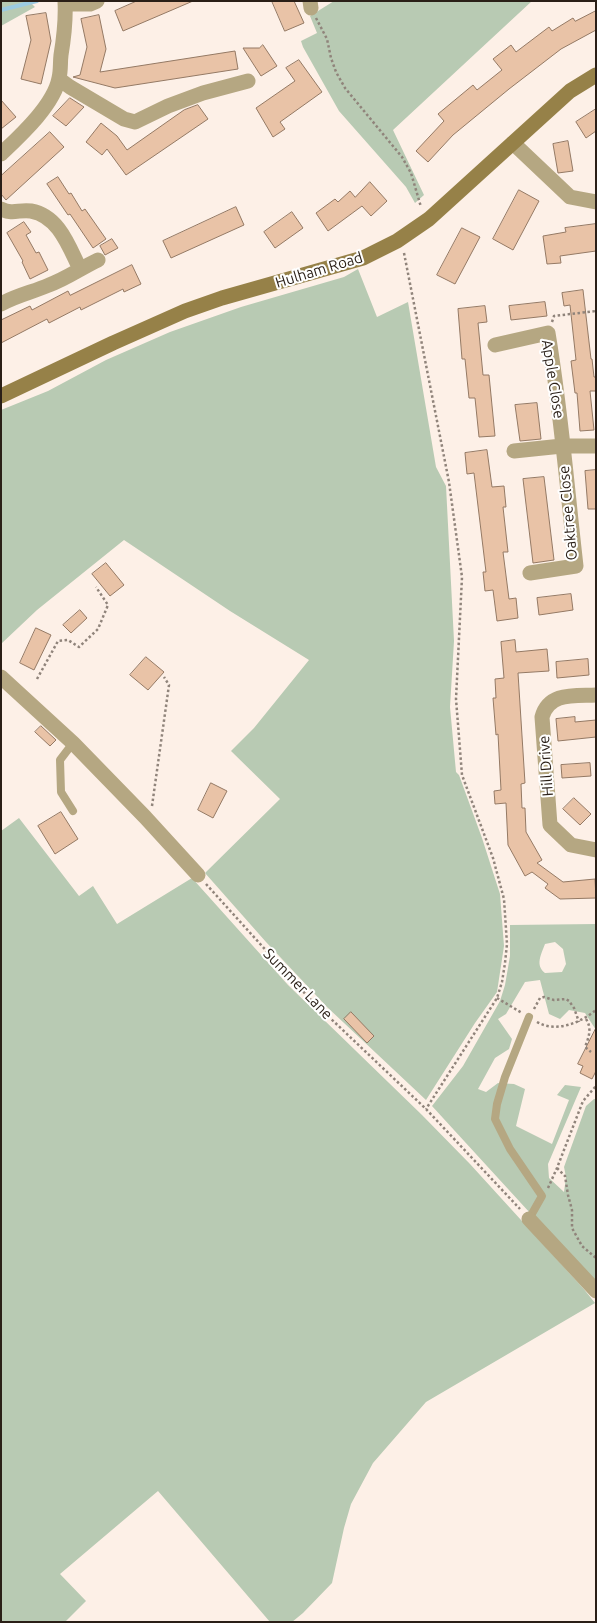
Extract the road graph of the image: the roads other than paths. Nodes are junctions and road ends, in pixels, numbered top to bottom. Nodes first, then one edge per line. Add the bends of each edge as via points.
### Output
1 (96, 1) edge
2 (65, 3) edge
3 (596, 75) edge
4 (59, 79) junction
5 (248, 81) dead end
6 (513, 143) junction
7 (1, 154) edge
8 (596, 202) edge
9 (1, 209) edge
10 (98, 260) dead end
11 (80, 269) junction
12 (1, 304) edge
13 (495, 346) dead end
14 (1, 396) edge
15 (562, 446) junction
16 (596, 446) edge
17 (514, 451) dead end
18 (530, 573) dead end
19 (1, 676) edge
20 (596, 695) edge
21 (73, 743) junction
22 (73, 810) dead end
23 (596, 850) edge
24 (198, 875) road end
25 (530, 1017) road end
26 (529, 1220) joint
27 (596, 1291) edge

1 - 2 street via 90,4
2 - 4 street
3 - 6 street, Hulham Road via 570,91
4 - 5 street via 124,119 135,122 168,106 219,96
4 - 7 street via 39,114
6 - 8 street via 570,198
6 - 14 street, Hulham Road via 429,219 397,241 363,258 184,311
9 - 11 street via 10,213 28,210 47,218 63,235
10 - 11 street
11 - 12 street
13 - 15 street, Apple Close via 548,333 558,393
15 - 16 street
15 - 17 street
15 - 18 street, Oaktree Close via 576,566
19 - 21 street
20 - 23 street, Hill Drive via 550,701 542,717 550,825 571,845
21 - 22 lane via 60,760 61,792
21 - 24 street
25 - 26 lane via 505,1077 495,1118 510,1149 542,1196
26 - 27 street

